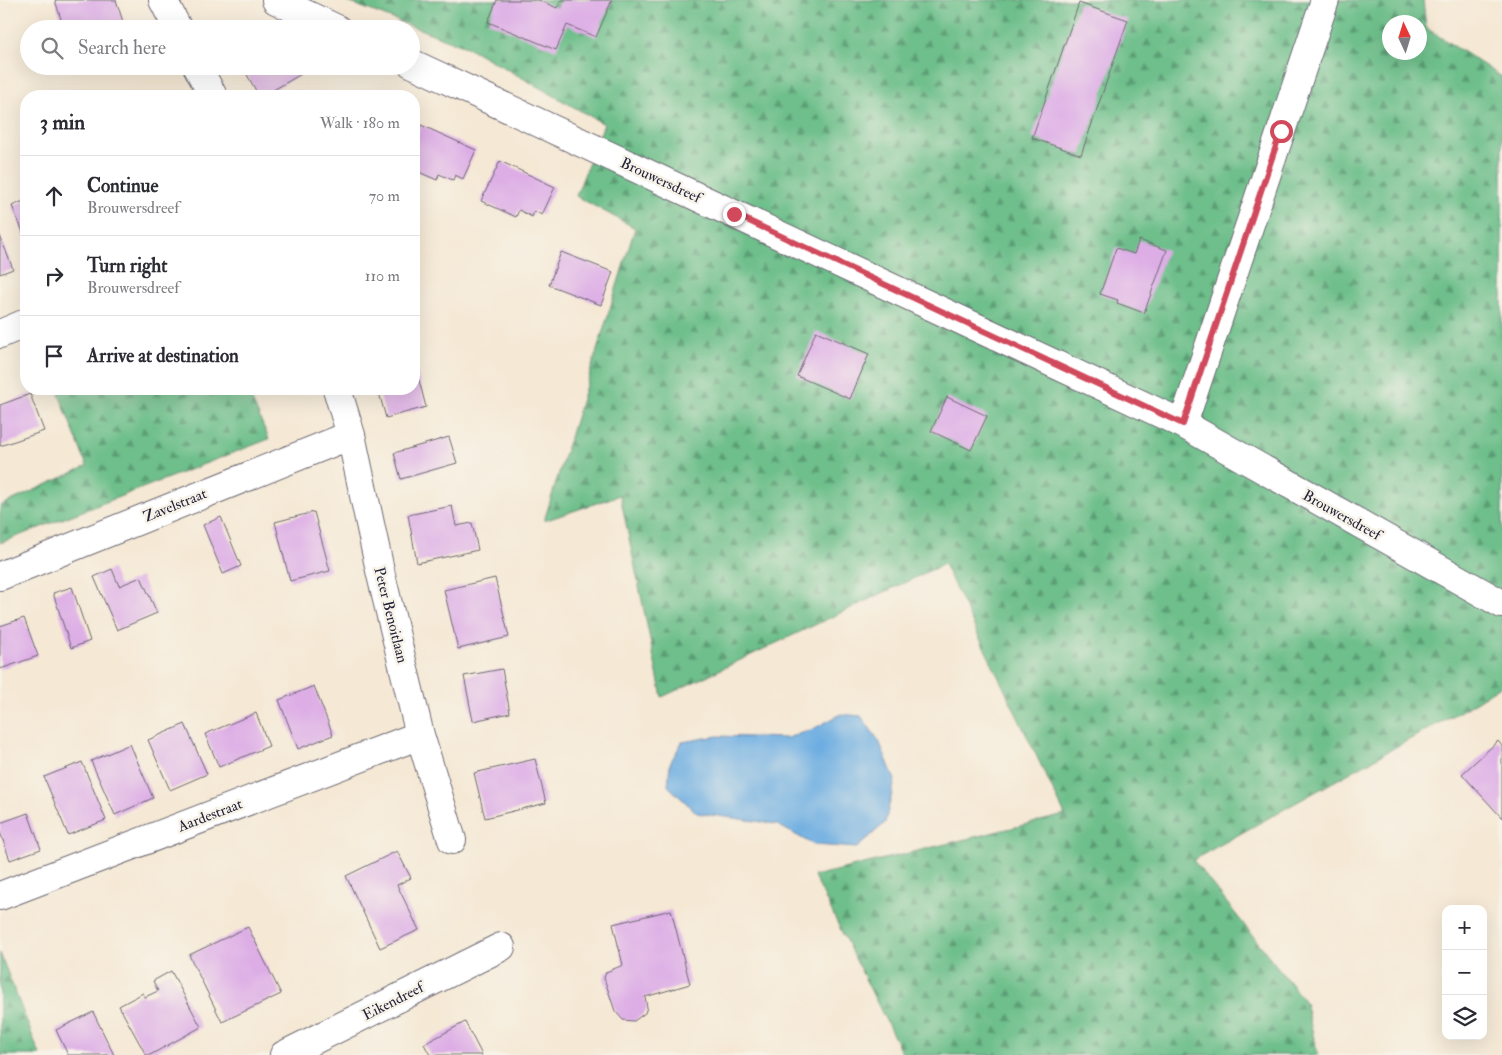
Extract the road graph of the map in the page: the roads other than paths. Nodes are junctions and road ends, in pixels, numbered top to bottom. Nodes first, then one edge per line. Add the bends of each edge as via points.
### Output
1 (163, 0) edge
2 (276, 0) edge
3 (1325, 0) edge
4 (173, 20) edge
5 (318, 20) edge
6 (420, 67) edge
7 (202, 75) edge
8 (209, 90) edge
9 (20, 326) edge
10 (0, 334) edge
11 (339, 395) edge
12 (1183, 424) junction
13 (351, 435) junction
14 (0, 576) edge
15 (1502, 604) edge
16 (420, 734) junction
17 (452, 840) dead end
18 (0, 896) edge
19 (501, 947) dead end
20 (284, 1055) edge

1 - 4 street
2 - 5 street
3 - 12 street
6 - 12 street, Brouwersdreef
7 - 8 street
9 - 10 street
11 - 13 street, Peter Benoitlaan
12 - 15 street, Brouwersdreef
13 - 14 street, Zavelstraat
13 - 16 street, Peter Benoitlaan
16 - 17 street, Peter Benoitlaan
16 - 18 street, Aardestraat
19 - 20 street, Eikendreef

